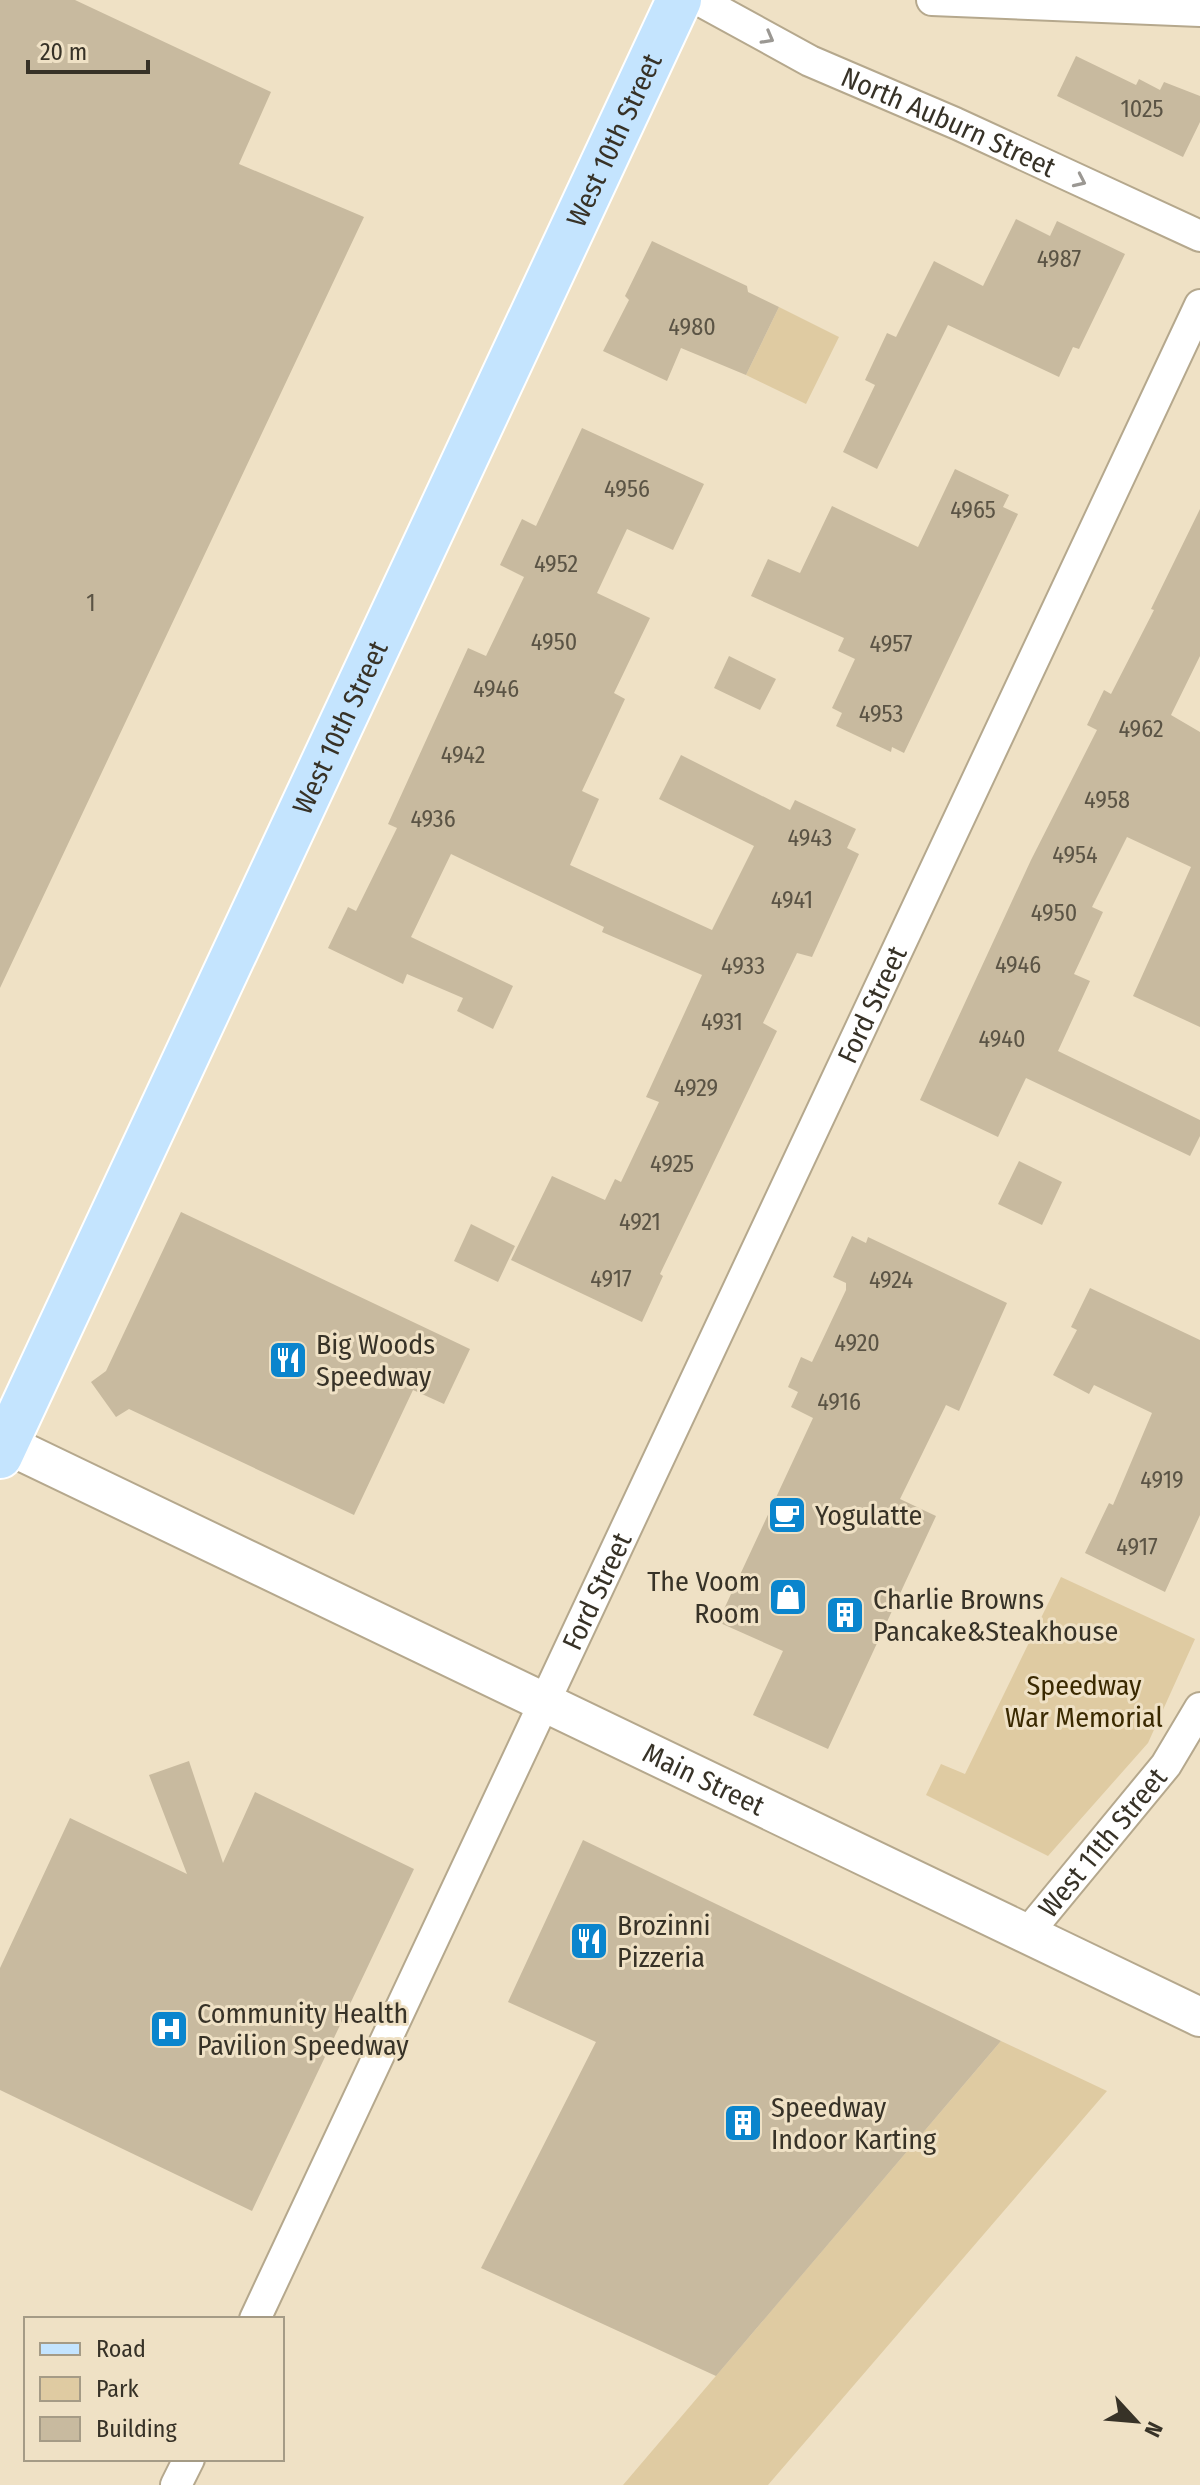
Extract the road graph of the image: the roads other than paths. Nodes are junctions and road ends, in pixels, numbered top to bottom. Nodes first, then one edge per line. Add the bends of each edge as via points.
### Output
1 (679, 0) edge
2 (699, 0) edge
3 (932, 0) edge
4 (1200, 11) edge
5 (1200, 236) edge
6 (1200, 305) edge
7 (3, 1450) edge
8 (545, 1705) junction
9 (1200, 1708) edge
10 (1026, 1935) junction
11 (1200, 2017) edge
12 (256, 2317) edge
13 (188, 2461) edge
14 (176, 2485) edge

1 - 7 main road, West 10th Street
2 -> 5 street, North Auburn Street via 810,61
3 - 4 street
6 - 8 street, Ford Street
7 - 8 street, Main Street via 206,1540
8 - 10 street, Main Street
8 - 12 street, Ford Street
9 - 10 street, West 11th Street via 1166,1765
10 - 11 street, Main Street
13 - 14 street

